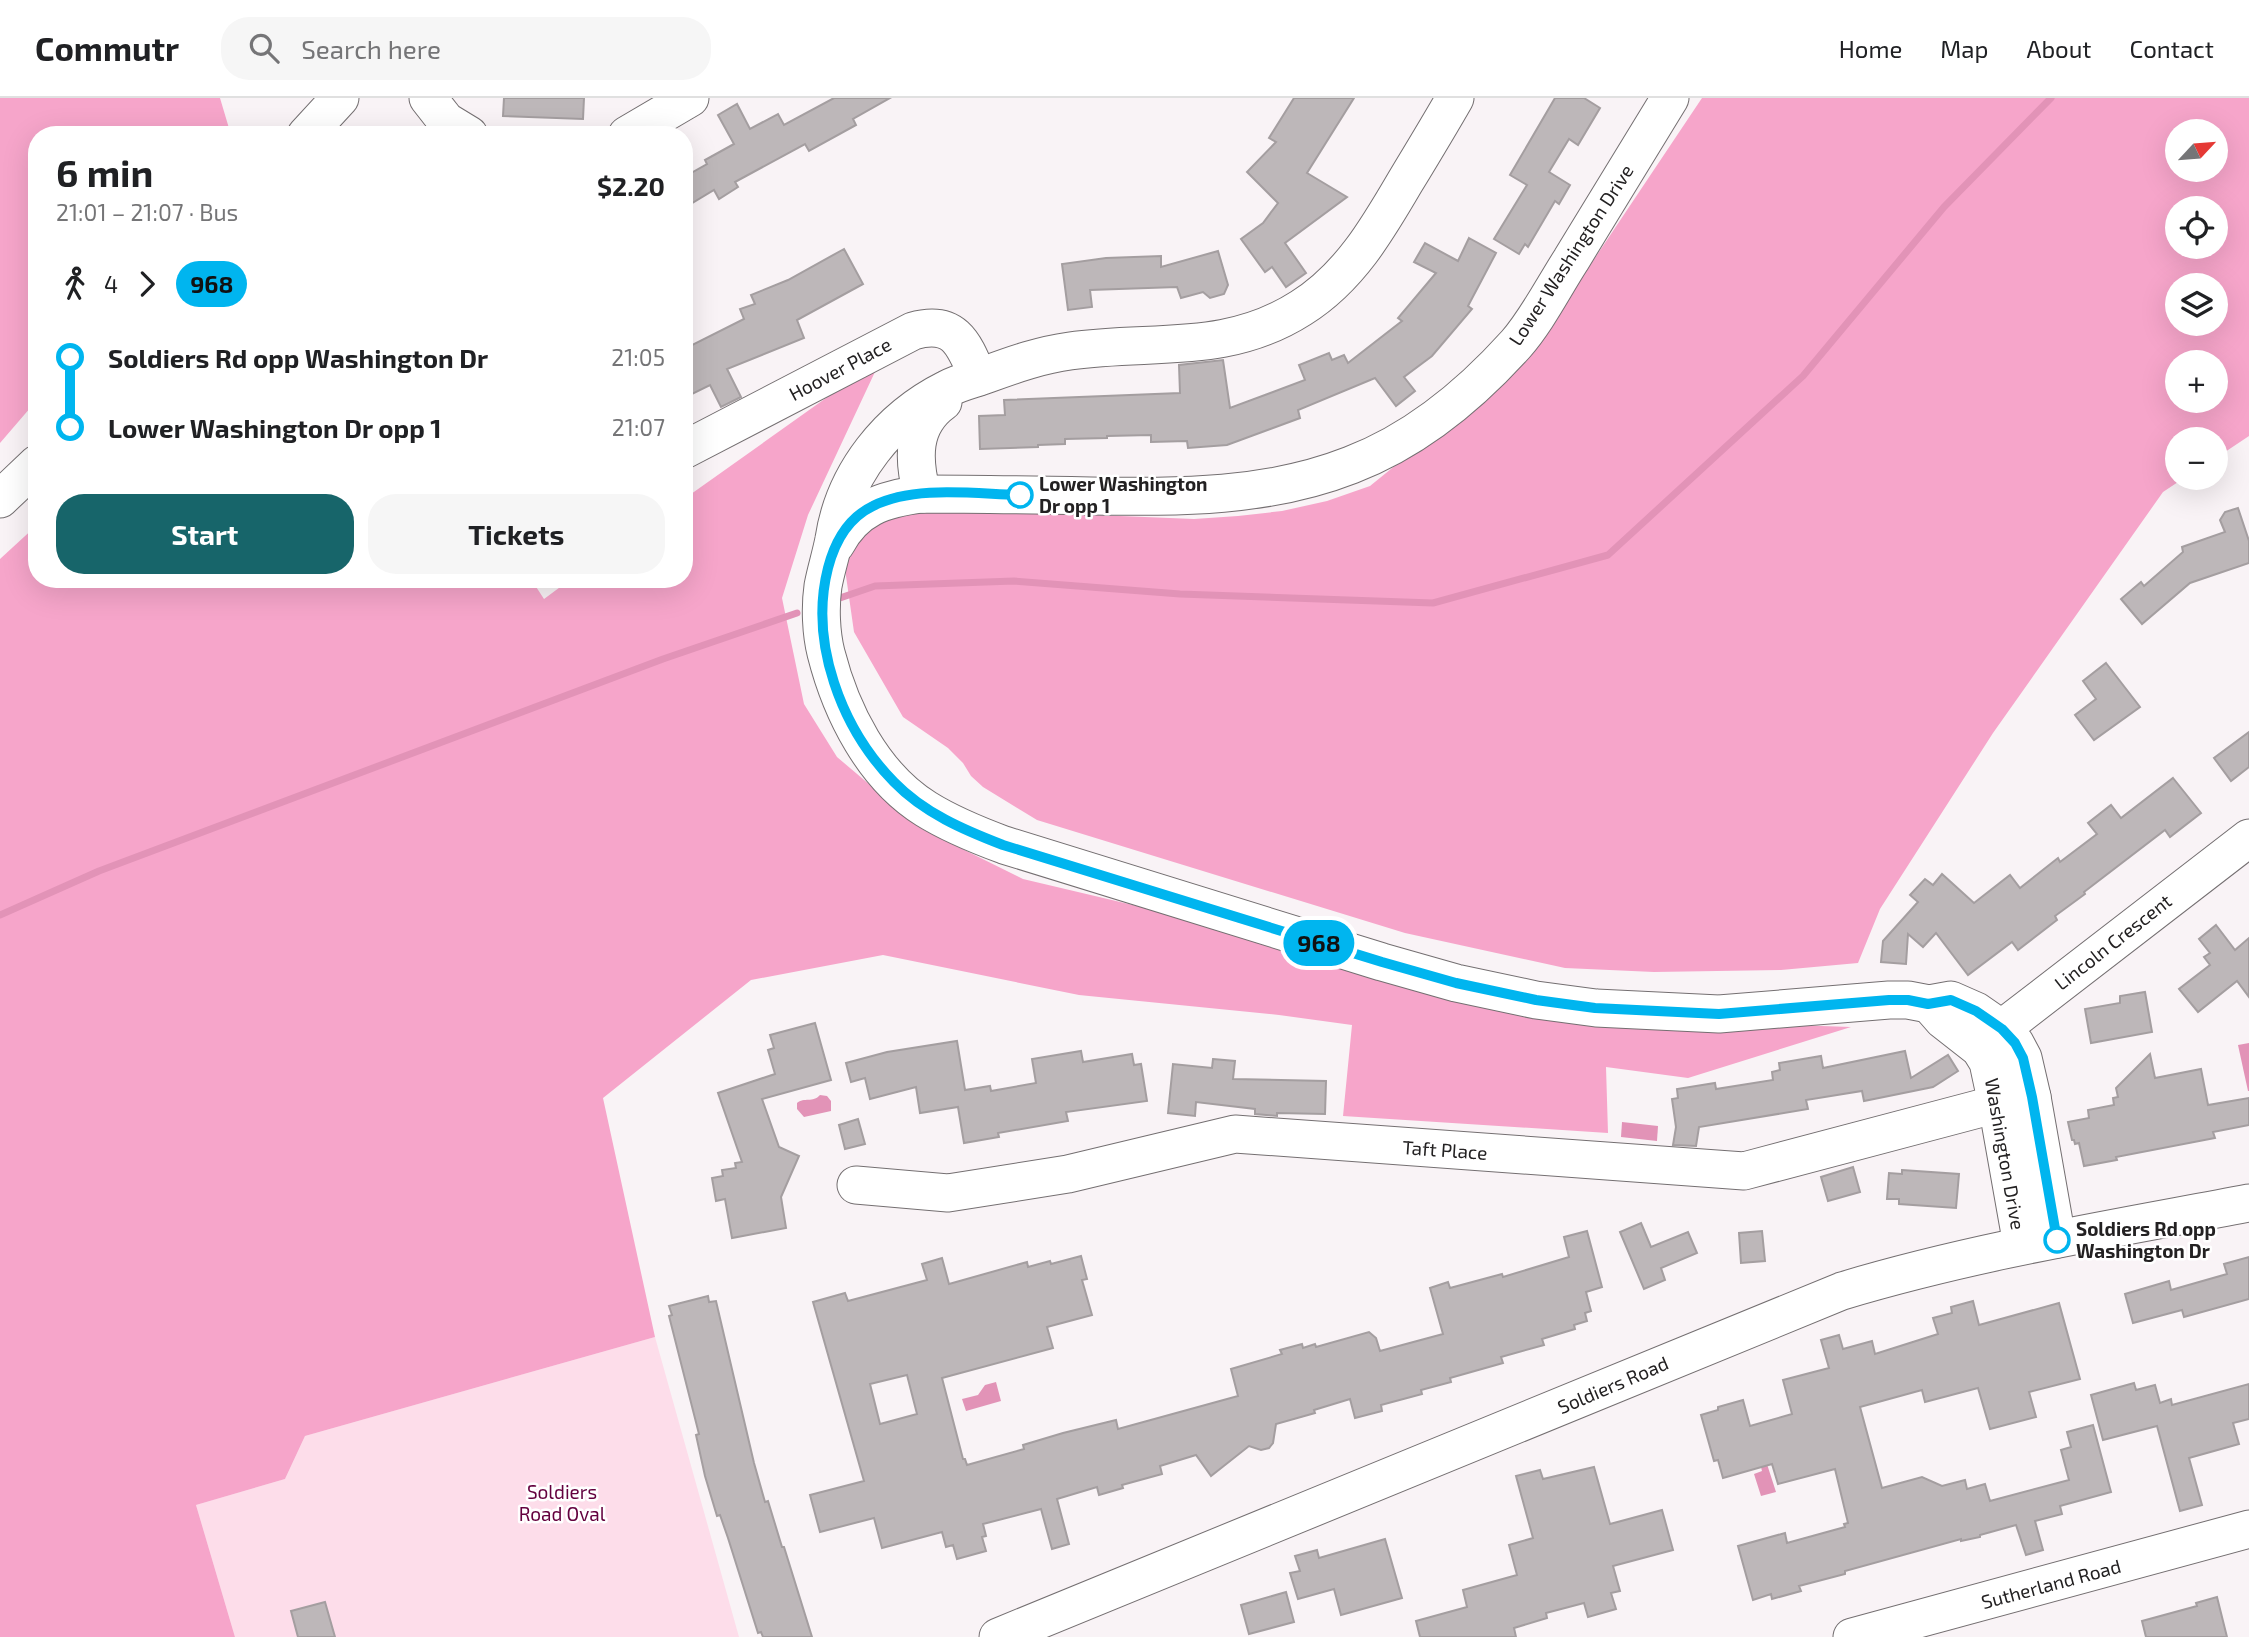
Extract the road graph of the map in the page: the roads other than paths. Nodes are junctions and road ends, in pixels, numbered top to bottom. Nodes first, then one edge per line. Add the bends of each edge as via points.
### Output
1 (340, 98) edge
2 (428, 98) edge
3 (691, 98) edge
4 (1455, 98) edge
5 (1670, 98) edge
6 (314, 126) edge
7 (454, 126) edge
8 (643, 126) edge
9 (978, 377) junction
10 (693, 445) edge
11 (28, 473) edge
12 (922, 494) junction
13 (0, 499) edge
14 (832, 551) junction
15 (2249, 838) edge
16 (1991, 1039) junction
17 (2014, 1100) junction
18 (856, 1185) dead end
19 (2249, 1203) edge
20 (2039, 1242) junction
21 (2249, 1529) edge
22 (1936, 1626) edge
23 (998, 1637) edge
24 (1852, 1637) edge

1 - 6 street
2 - 7 street
3 - 8 street
4 - 9 street via 1355,260 1301,308 1240,335 1206,342 1071,350 1030,358
5 - 12 street, Lower Washington Drive via 1517,342 1475,385 1399,442 1310,479 1222,495
9 - 10 street, Hoover Place via 960,340 951,332 941,328 913,331
9 - 12 street via 925,420 915,448
9 - 14 street via 919,406 883,437 862,463 840,509
11 - 13 street
12 - 14 street, Lower Washington Drive via 895,497 862,512
14 - 16 street via 823,587 825,648 834,684 856,731 894,782 925,808 968,831 1382,962 1536,1000 1719,1014 1889,1000 1928,1004 1951,1000 1976,1011
15 - 16 street, Lincoln Crescent
16 - 17 street, Washington Drive via 1987,1062
17 - 18 street, Taft Place via 1744,1171 1235,1134 1068,1174 948,1193
17 - 20 street, Washington Drive
19 - 20 street, Soldiers Road
20 - 23 street, Soldiers Road via 1879,1280 1803,1305
21 - 22 street, Sutherland Road
22 - 24 street, Sutherland Road

